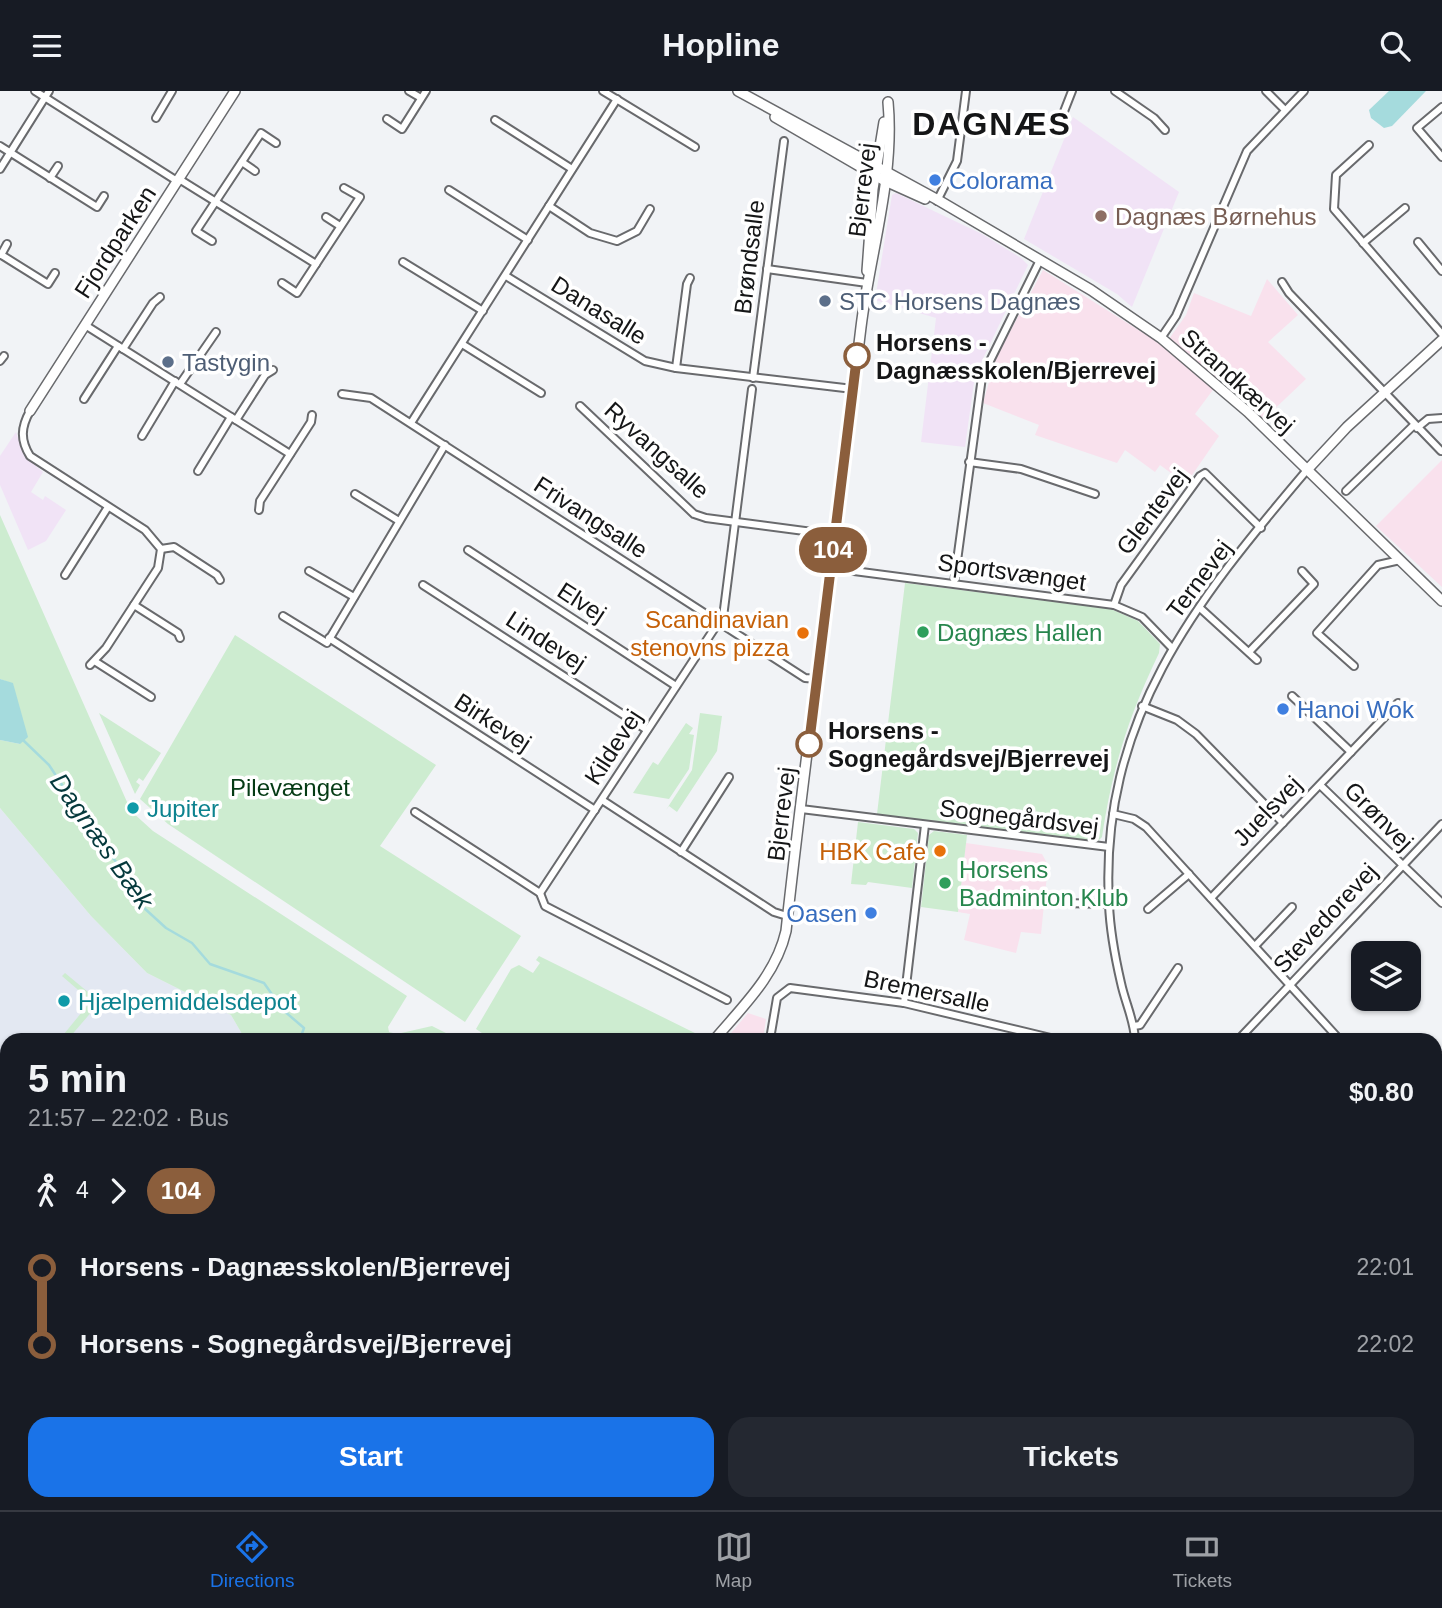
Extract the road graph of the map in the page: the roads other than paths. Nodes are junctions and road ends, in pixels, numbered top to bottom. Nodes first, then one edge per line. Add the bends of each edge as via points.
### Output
1 (35, 91) edge
2 (235, 91) edge
3 (409, 91) edge
4 (426, 91) edge
5 (603, 91) edge
6 (738, 91) edge
7 (890, 91) edge
8 (966, 91) edge
9 (1073, 91) edge
10 (1115, 91) edge
11 (1266, 91) edge
12 (1304, 91) edge
13 (170, 92) edge
14 (47, 94) edge
15 (421, 99) junction
16 (617, 99) junction
17 (1442, 107) edge
18 (1285, 110) junction
19 (1063, 114) dead end
20 (156, 118) dead end
21 (387, 119) dead end
22 (495, 120) dead end
23 (1165, 130) dead end
24 (784, 141) dead end
25 (276, 142) dead end
26 (1368, 145) dead end
27 (0, 146) edge
28 (695, 147) dead end
29 (10, 153) junction
30 (1442, 157) edge
31 (242, 162) junction
32 (58, 166) dead end
33 (0, 169) edge
34 (572, 169) junction
35 (255, 171) dead end
36 (881, 174) junction
37 (50, 178) junction
38 (178, 180) junction
39 (344, 188) dead end
40 (449, 190) dead end
41 (104, 196) dead end
42 (216, 201) junction
43 (937, 201) junction
44 (549, 206) junction
45 (1405, 208) dead end
46 (650, 209) dead end
47 (326, 217) dead end
48 (340, 226) junction
49 (528, 240) junction
50 (212, 241) dead end
51 (1418, 242) dead end
52 (1363, 243) junction
53 (8, 244) dead end
54 (0, 255) edge
55 (1040, 260) junction
56 (403, 263) dead end
57 (316, 264) junction
58 (767, 269) junction
59 (1442, 271) edge
60 (55, 273) dead end
61 (506, 275) junction
62 (690, 278) dead end
63 (1282, 282) dead end
64 (282, 283) dead end
65 (867, 283) junction
66 (160, 297) dead end
67 (483, 311) junction
68 (85, 325) junction
69 (216, 332) dead end
70 (1442, 334) edge
71 (1161, 338) junction
72 (1442, 340) edge
73 (462, 344) junction
74 (120, 347) junction
75 (676, 368) junction
76 (273, 370) dead end
77 (753, 378) junction
78 (177, 383) junction
79 (752, 389) dead end
80 (853, 389) junction
81 (541, 393) dead end
82 (342, 394) dead end
83 (1383, 395) junction
84 (84, 399) dead end
85 (580, 406) dead end
86 (30, 411) joint
87 (312, 415) dead end
88 (1442, 418) edge
89 (234, 419) junction
90 (411, 423) junction
91 (1415, 426) junction
92 (142, 436) dead end
93 (445, 445) junction
94 (1441, 451) edge
95 (290, 454) junction
96 (969, 463) junction
97 (1307, 470) junction
98 (198, 471) dead end
99 (1346, 491) dead end
100 (355, 494) dead end
101 (1096, 494) dead end
102 (108, 507) junction
103 (259, 510) dead end
104 (399, 521) junction
105 (735, 523) junction
106 (1261, 527) junction
107 (835, 535) junction
108 (161, 549) junction
109 (468, 550) dead end
110 (1400, 560) junction
111 (831, 568) junction
112 (309, 571) dead end
113 (1302, 571) dead end
114 (65, 575) dead end
115 (220, 580) dead end
116 (954, 583) junction
117 (423, 585) dead end
118 (354, 597) junction
119 (1442, 601) edge
120 (134, 605) junction
121 (1114, 605) junction
122 (1200, 608) junction
123 (283, 616) dead end
124 (720, 624) junction
125 (180, 638) dead end
126 (329, 638) junction
127 (1172, 647) junction
128 (1249, 652) junction
129 (1257, 660) dead end
130 (1354, 666) dead end
131 (817, 679) junction
132 (676, 686) junction
133 (151, 697) dead end
134 (1292, 697) dead end
135 (1398, 703) dead end
136 (1142, 706) junction
137 (647, 730) junction
138 (1351, 752) junction
139 (729, 777) dead end
140 (1320, 785) junction
141 (601, 800) junction
142 (801, 809) junction
143 (595, 810) junction
144 (415, 812) dead end
145 (1113, 814) junction
146 (1283, 823) junction
147 (1442, 824) edge
148 (925, 825) junction
149 (1109, 847) junction
150 (681, 852) junction
151 (1401, 865) junction
152 (1189, 874) junction
153 (540, 893) junction
154 (1211, 898) junction
155 (1063, 903) dead end
156 (1442, 903) edge
157 (1109, 904) junction
158 (1292, 907) dead end
159 (1148, 909) dead end
160 (787, 916) junction
161 (1255, 946) junction
162 (1178, 968) dead end
163 (1290, 984) junction
164 (727, 1000) dead end
165 (904, 1003) junction
166 (1134, 1026) junction
167 (720, 1033) edge
168 (771, 1033) edge
169 (1030, 1033) edge
170 (1135, 1033) edge
171 (1245, 1033) edge
172 (1334, 1033) edge

1 - 14 street, Fjordparken
2 - 38 street, Fjordparken
3 - 15 street
4 - 15 street
5 - 16 street
6 - 36 street, Strandkærvej via 792,128
7 - 36 street, Bjerrevej
8 - 43 street via 957,161
9 - 19 street
10 - 23 street
11 - 18 street
12 - 18 street
13 - 20 street
14 - 29 street
14 - 38 street, Fjordparken
15 - 21 street via 402,129
16 - 28 street
16 - 34 street
17 - 30 street via 1418,128
18 - 71 street via 1247,151 1176,316
22 - 34 street
24 - 58 street, Brøndsalle
25 - 31 street via 261,133
26 - 52 street via 1336,175 1335,209
27 - 29 street, Fjordparken
29 - 33 street
29 - 37 street, Fjordparken
31 - 35 street
31 - 42 street
32 - 37 street
34 - 44 street
36 - 43 street, Strandkærvej
36 - 65 street, Bjerrevej
37 - 41 street, Fjordparken via 97,207
38 - 42 street, Fjordparken
38 - 68 street, Fjordparken
39 - 48 street via 360,197
40 - 49 street
42 - 50 street via 196,231
42 - 57 street, Fjordparken
43 - 55 street, Strandkærvej
44 - 46 street via 590,233 617,241 637,231
44 - 49 street
45 - 52 street
47 - 48 street
48 - 57 street
49 - 61 street
51 - 59 street
52 - 70 street
53 - 54 street, Fjordparken
54 - 60 street, Fjordparken via 48,284
55 - 71 street, Strandkærvej
55 - 96 street via 982,377
56 - 67 street
57 - 64 street via 297,293
58 - 65 street
58 - 77 street, Brøndsalle
61 - 67 street
61 - 75 street, Danasalle via 645,361
62 - 75 street, Danasalle
63 - 83 street
65 - 80 street, Bjerrevej
66 - 74 street
67 - 73 street
68 - 74 street
68 - 86 street, Fjordparken
69 - 78 street
71 - 97 street, Strandkærvej via 1213,380
72 - 83 street, Ternevej
73 - 81 street
73 - 90 street
74 - 78 street
74 - 84 street
75 - 77 street, Danasalle
76 - 89 street
77 - 80 street, Danasalle
78 - 89 street
78 - 92 street
79 - 105 street
80 - 107 street, Bjerrevej
82 - 90 street, Frivangsalle via 371,398
83 - 91 street
83 - 97 street, Ternevej
85 - 105 street, Ryvangsalle via 694,514
86 - 102 street via 22,435 30,456
87 - 95 street
88 - 91 street
89 - 95 street
89 - 98 street
90 - 93 street, Frivangsalle
91 - 94 street
91 - 99 street
93 - 104 street
93 - 124 street, Frivangsalle
95 - 103 street
96 - 101 street via 1021,469
96 - 116 street
97 - 106 street, Ternevej
97 - 110 street, Strandkærvej
100 - 104 street
102 - 108 street via 154,537
102 - 114 street
104 - 118 street
105 - 107 street, Ryvangsalle
105 - 124 street
106 - 121 street, Glentevej via 1205,473 1121,585
106 - 122 street, Ternevej
107 - 111 street, Bjerrevej
108 - 115 street via 174,547
108 - 120 street via 158,568
109 - 132 street, Elvej
110 - 119 street, Strandkærvej
110 - 130 street via 1378,565 1317,632
111 - 116 street, Sportsvænget
111 - 131 street, Bjerrevej
112 - 118 street
113 - 128 street via 1314,584
116 - 121 street, Sportsvænget
117 - 137 street, Lindevej
118 - 126 street
120 - 125 street
120 - 133 street via 93,663
121 - 127 street, Sportsvænget via 1142,617
122 - 127 street, Ternevej
122 - 128 street
123 - 126 street, Birkevej via 327,643
124 - 131 street, Frivangsalle via 806,678
124 - 132 street, Kildevej
126 - 143 street, Birkevej
127 - 136 street, Ternevej
128 - 129 street
131 - 142 street, Bjerrevej
132 - 137 street, Kildevej
134 - 138 street
135 - 138 street, Juelsvej
136 - 145 street, Ternevej
136 - 146 street via 1177,720 1196,734
137 - 141 street, Kildevej
138 - 140 street, Juelsvej
139 - 150 street
140 - 146 street, Juelsvej
140 - 151 street, Grønvej
141 - 143 street, Kildevej
141 - 150 street
142 - 148 street, Sognegårdsvej
142 - 160 street, Bjerrevej
143 - 153 street, Kildevej
144 - 153 street
145 - 149 street, Ternevej
145 - 152 street via 1146,827
146 - 154 street, Juelsvej
147 - 151 street, Stevedorevej
148 - 149 street, Sognegårdsvej
148 - 165 street, Sognegårdsvej
149 - 157 street, Ternevej
150 - 160 street
151 - 156 street, Grønvej
151 - 163 street, Stevedorevej
152 - 154 street
152 - 159 street
153 - 164 street via 545,906
154 - 161 street
155 - 157 street
157 - 166 street, Ternevej via 1121,984
158 - 161 street
160 - 167 street, Bjerrevej via 782,947 770,972
161 - 163 street
162 - 166 street via 1140,1024
163 - 171 street, Stevedorevej
163 - 172 street
165 - 168 street, Bremersalle via 790,988 777,998
165 - 169 street, Bremersalle
166 - 170 street, Ternevej

